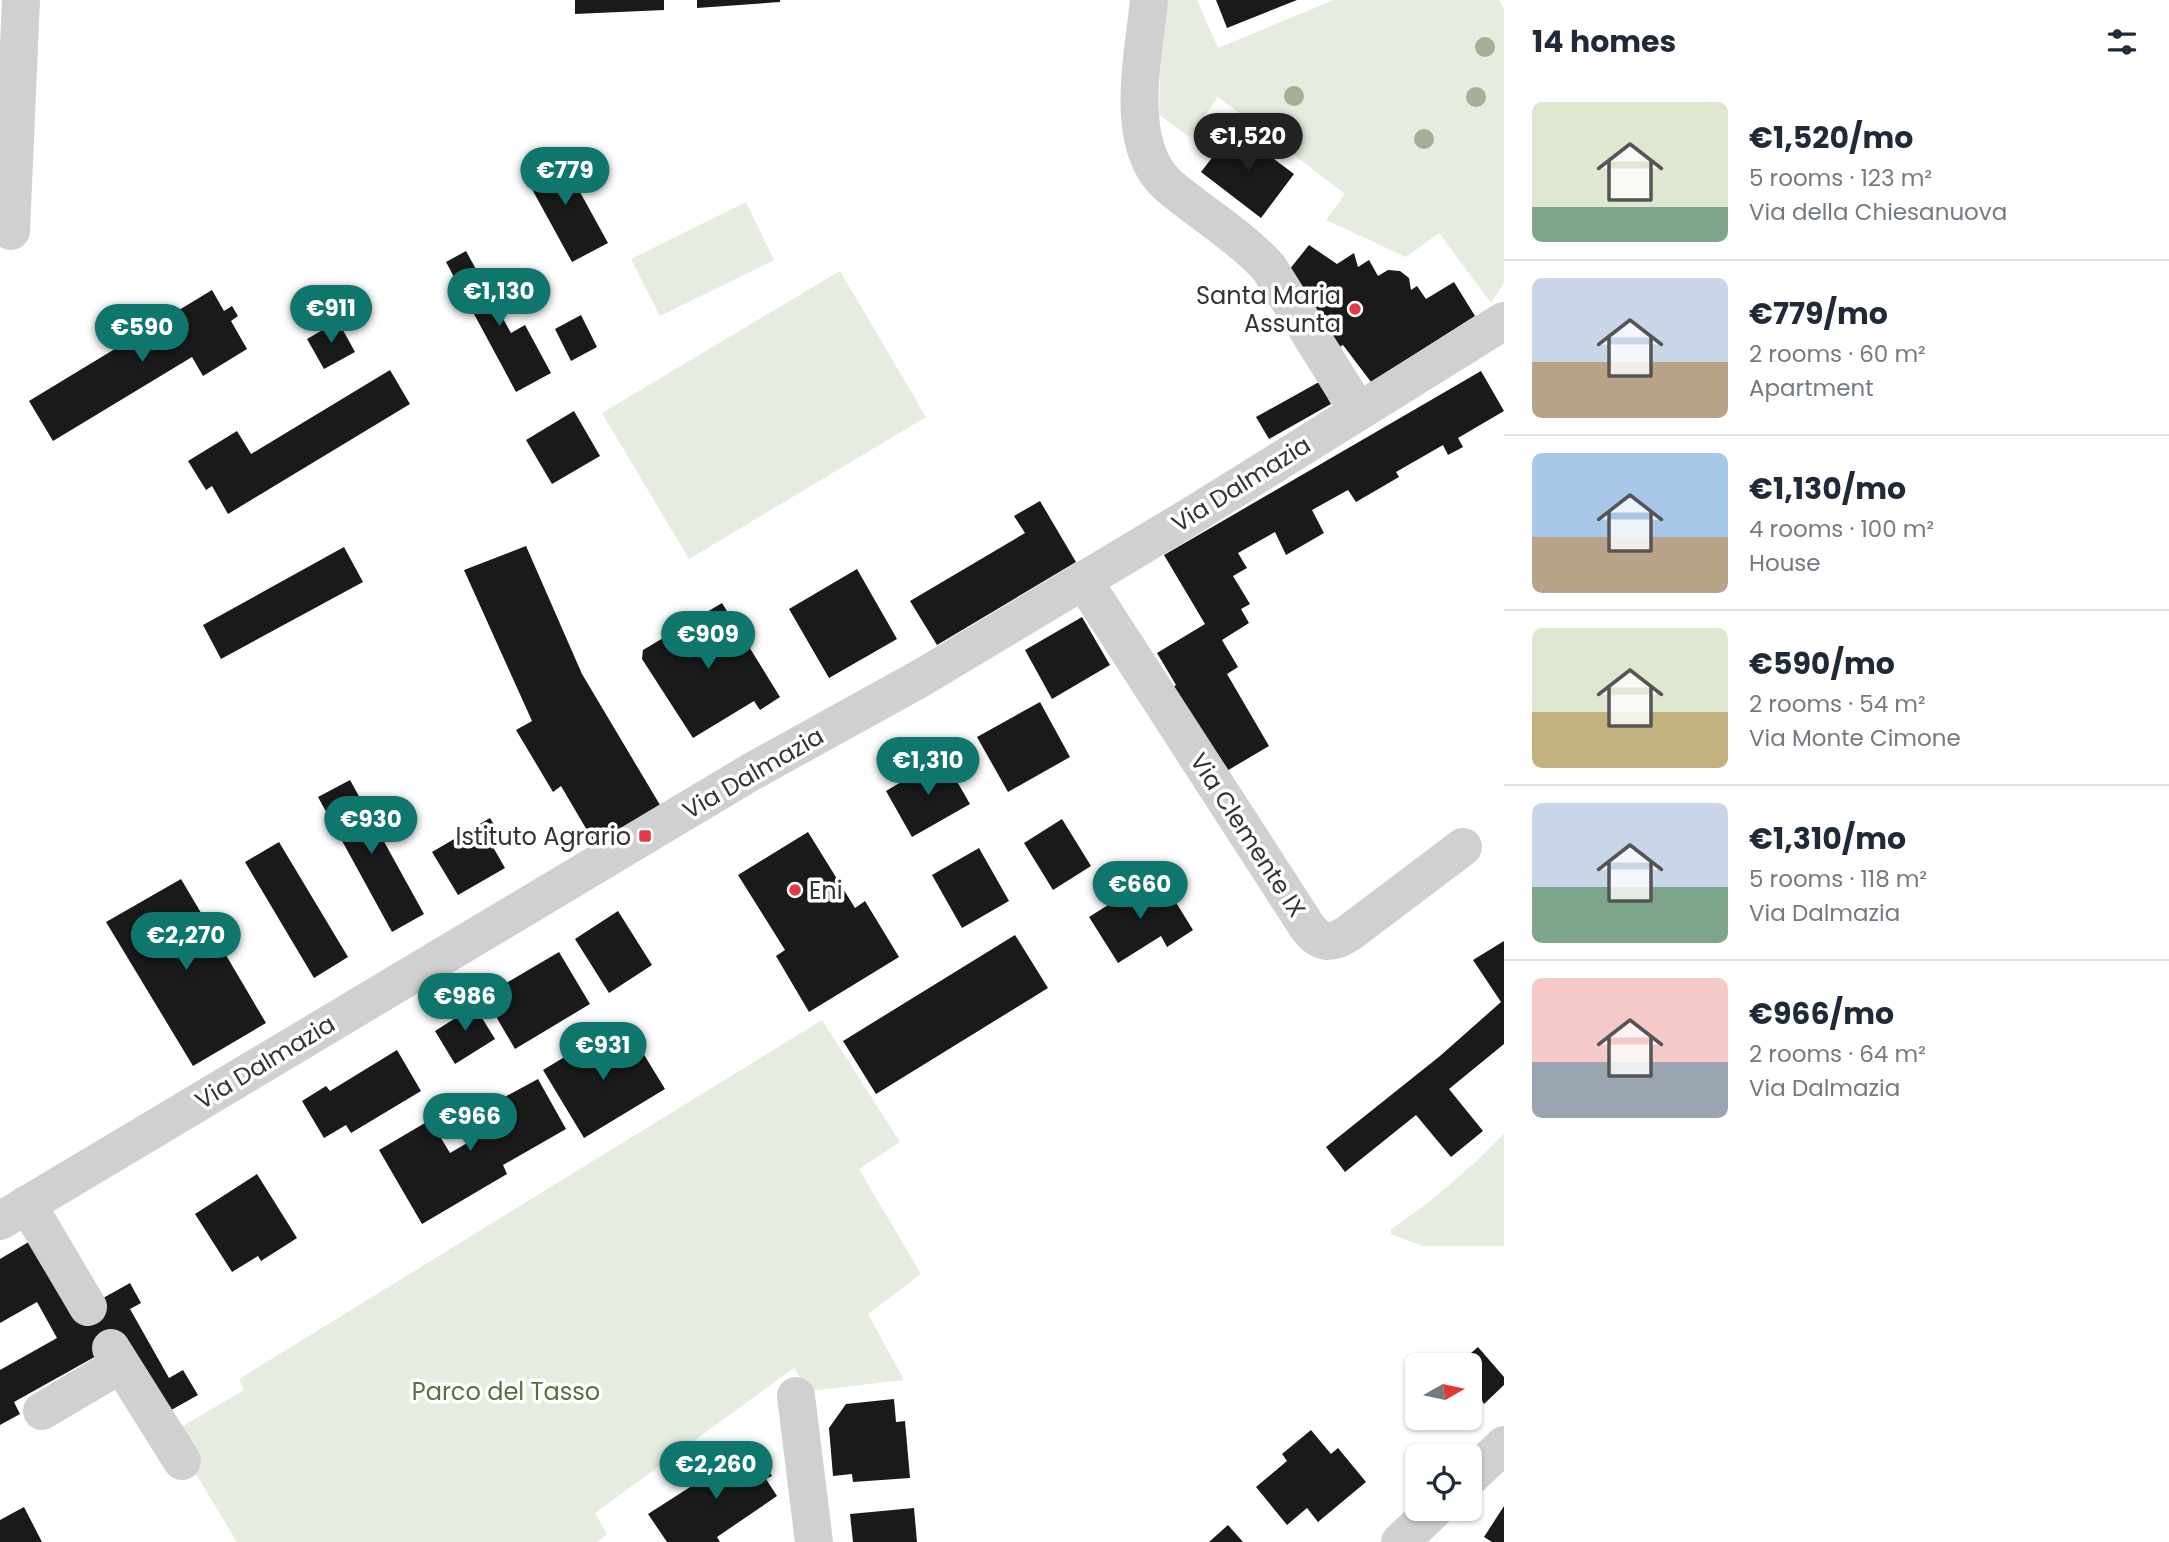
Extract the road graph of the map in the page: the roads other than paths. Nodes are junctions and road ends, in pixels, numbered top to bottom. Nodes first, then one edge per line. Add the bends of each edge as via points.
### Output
1 (21, 0) edge
2 (1149, 0) edge
3 (11, 230) dead end
4 (1504, 321) edge
5 (1358, 411) junction
6 (1083, 580) junction
7 (1463, 847) dead end
8 (14, 1213) edge
9 (88, 1307) dead end
10 (796, 1396) dead end
11 (42, 1411) dead end
12 (1504, 1446) edge
13 (182, 1461) dead end
14 (1482, 1466) edge
15 (1422, 1521) edge
16 (814, 1542) edge
17 (1400, 1542) edge

1 - 3 street
2 - 5 street via 1140,116 1150,162 1172,188 1269,268
4 - 5 street, Via Dalmazia
5 - 6 street, Via Dalmazia
6 - 7 street, Via Clemente IX via 1319,940 1326,943 1349,933
6 - 8 street, Via Dalmazia via 921,678 751,772
8 - 9 street
10 - 16 street
11 - 13 street via 115,1356
12 - 14 street
15 - 17 street

